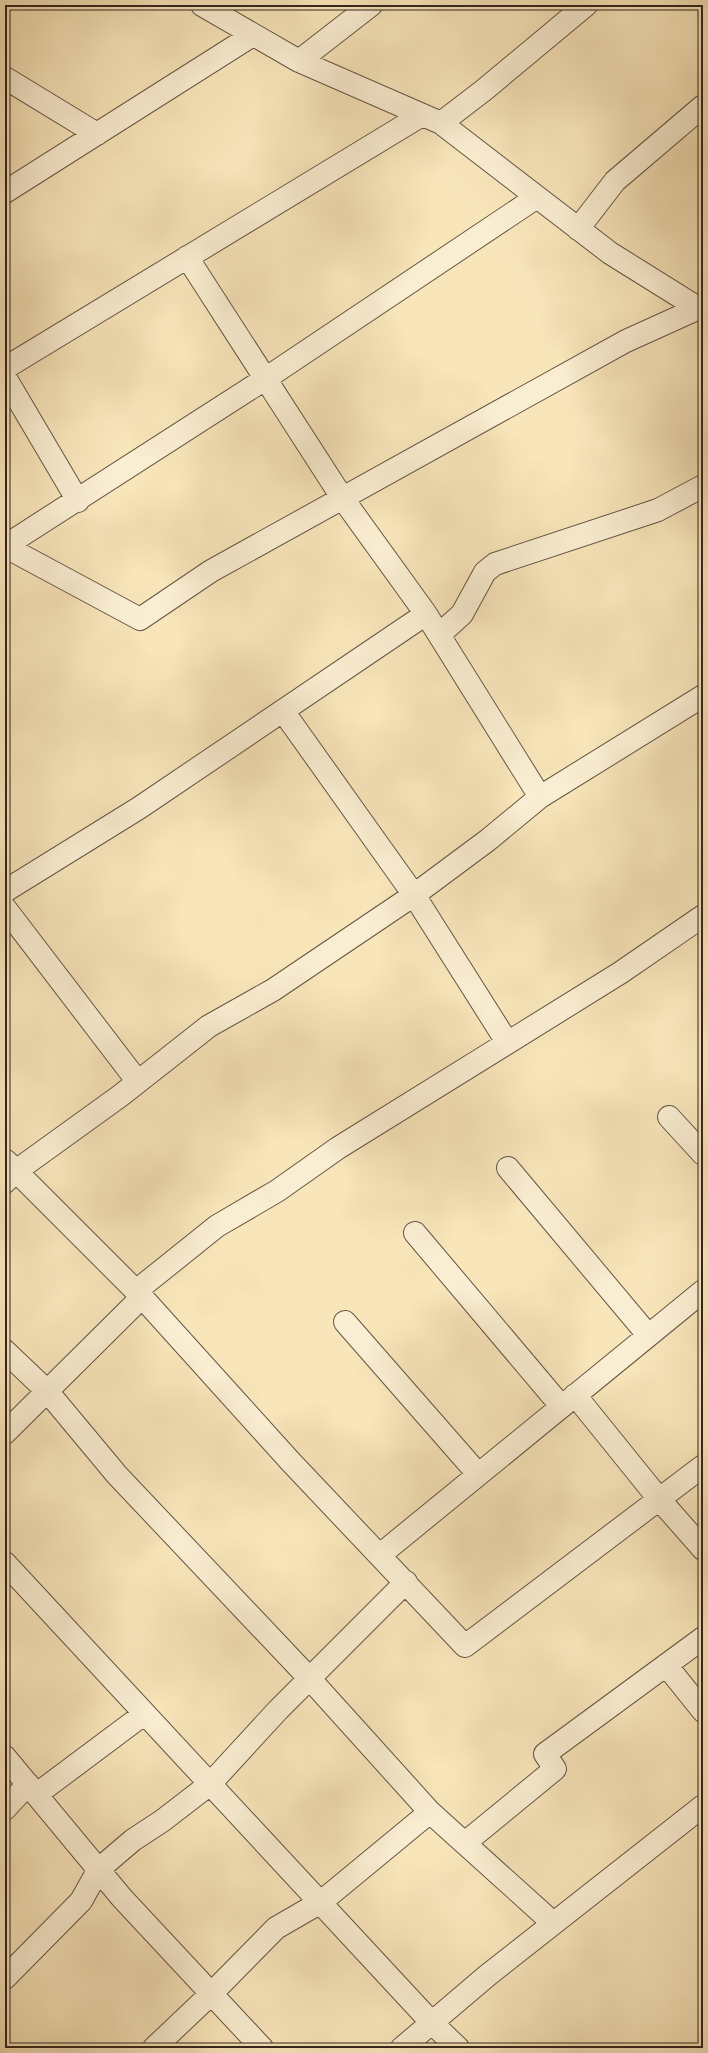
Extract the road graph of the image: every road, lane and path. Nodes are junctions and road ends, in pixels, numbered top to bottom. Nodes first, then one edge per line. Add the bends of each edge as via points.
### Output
1 (202, 5) edge
2 (371, 5) edge
3 (586, 5) edge
4 (253, 35) junction
5 (299, 61) junction
6 (5, 78) edge
7 (703, 106) edge
8 (422, 115) junction
9 (441, 123) junction
10 (97, 134) junction
11 (5, 192) edge
12 (537, 197) junction
13 (578, 229) junction
14 (187, 257) junction
15 (701, 309) edge
16 (5, 368) edge
17 (5, 377) edge
18 (265, 379) junction
19 (703, 486) edge
20 (343, 499) junction
21 (78, 501) junction
22 (5, 546) edge
23 (426, 614) junction
24 (440, 634) junction
25 (703, 696) edge
26 (283, 710) junction
27 (540, 797) junction
28 (5, 891) edge
29 (414, 895) junction
30 (5, 908) edge
31 (703, 916) edge
32 (507, 1042) junction
33 (138, 1082) junction
34 (669, 1117) dead end
35 (703, 1154) edge
36 (508, 1168) dead end
37 (8, 1171) edge
38 (415, 1233) dead end
39 (703, 1291) edge
40 (139, 1294) junction
41 (345, 1322) dead end
42 (648, 1335) junction
43 (5, 1351) edge
44 (47, 1391) junction
45 (568, 1401) junction
46 (5, 1433) edge
47 (703, 1466) edge
48 (478, 1474) junction
49 (659, 1499) junction
50 (703, 1549) edge
51 (380, 1555) junction
52 (5, 1563) edge
53 (406, 1582) junction
54 (703, 1638) edge
55 (666, 1665) junction
56 (310, 1679) junction
57 (703, 1711) edge
58 (144, 1714) junction
59 (5, 1757) edge
60 (210, 1784) junction
61 (32, 1789) junction
62 (703, 1806) edge
63 (5, 1809) edge
64 (430, 1812) junction
65 (466, 1842) junction
66 (98, 1869) junction
67 (321, 1902) junction
68 (553, 1923) junction
69 (5, 1978) edge
70 (212, 1993) junction
71 (432, 2023) junction
72 (154, 2048) edge
73 (262, 2048) edge
74 (402, 2048) edge
75 (458, 2048) edge

1 - 4 street
2 - 5 street
3 - 9 street
4 - 5 street
4 - 10 street
5 - 8 street
6 - 10 street
7 - 13 street via 615,181
8 - 9 street
8 - 14 street
9 - 12 street
10 - 11 street
12 - 13 street
12 - 18 street
13 - 15 street via 610,253
14 - 16 street
14 - 18 street
15 - 20 street via 626,341
17 - 21 street
18 - 20 street
18 - 21 street
19 - 24 street via 658,510 495,564 485,572 462,614
20 - 22 street via 211,571 140,619
20 - 23 street
21 - 22 street
23 - 24 street
23 - 26 street
24 - 27 street
25 - 27 street
26 - 28 street via 139,808
26 - 29 street
27 - 29 street via 488,840
29 - 32 street
29 - 33 street via 273,990 209,1026
30 - 33 street
31 - 32 street via 620,973
32 - 40 street via 345,1144 277,1191 217,1226
33 - 37 street
34 - 35 street
36 - 42 street
37 - 40 street
38 - 45 street
39 - 42 street
40 - 44 street
40 - 51 street via 290,1461
41 - 48 street
42 - 45 street
43 - 44 street
44 - 46 street
44 - 56 street via 117,1475
45 - 48 street
45 - 49 street
47 - 49 street
48 - 51 street
49 - 50 street
49 - 53 street via 465,1646
51 - 53 street
52 - 58 street
53 - 56 street
54 - 55 street
55 - 57 street
55 - 65 street via 544,1754 555,1768
56 - 60 street
56 - 64 street
58 - 60 street
58 - 61 street
59 - 61 street
60 - 66 street
60 - 67 street
61 - 63 street
61 - 66 street
62 - 68 street
64 - 65 street
64 - 67 street
65 - 68 street
66 - 69 street via 81,1901
66 - 70 street
67 - 70 street via 276,1928
67 - 71 street
68 - 71 street
70 - 72 street
70 - 73 street
71 - 74 street
71 - 75 street

